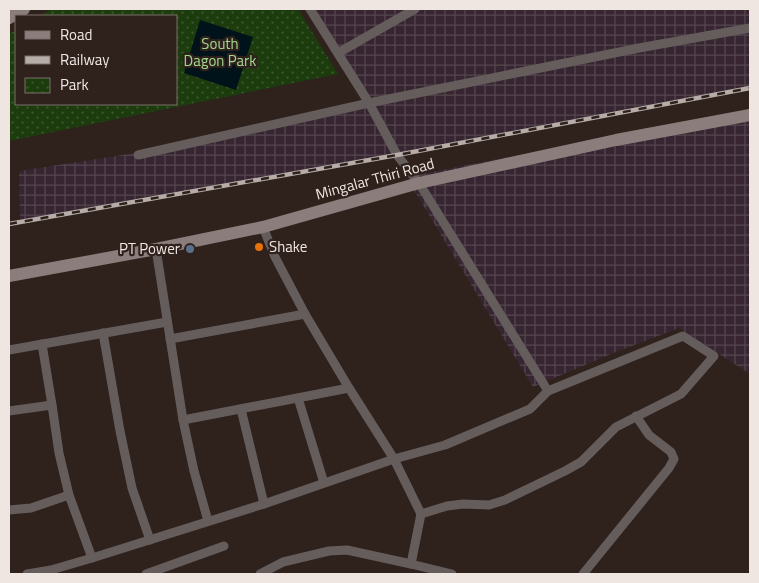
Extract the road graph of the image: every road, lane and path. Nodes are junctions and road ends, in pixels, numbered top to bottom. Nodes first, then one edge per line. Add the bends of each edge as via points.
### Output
1 (24, 9) edge
2 (310, 9) edge
3 (415, 9) edge
4 (9, 18) edge
5 (750, 28) edge
6 (338, 53) junction
7 (369, 103) junction
8 (750, 115) edge
9 (138, 155) dead end
10 (419, 183) junction
11 (263, 227) junction
12 (156, 249) junction
13 (9, 276) edge
14 (305, 314) junction
15 (167, 322) junction
16 (103, 333) junction
17 (170, 340) junction
18 (42, 344) junction
19 (9, 350) edge
20 (349, 388) junction
21 (548, 391) junction
22 (298, 398) junction
23 (52, 405) junction
24 (241, 409) junction
25 (9, 411) edge
26 (636, 416) junction
27 (183, 420) junction
28 (394, 459) junction
29 (324, 484) junction
30 (69, 495) junction
31 (264, 504) junction
32 (9, 510) edge
33 (420, 514) junction
34 (208, 522) junction
35 (150, 540) junction
36 (224, 546) dead end
37 (92, 558) junction
38 (411, 564) junction
39 (27, 574) edge
40 (146, 574) edge
41 (260, 574) edge
42 (452, 574) edge
43 (583, 574) edge

1 - 4 street
2 - 6 street
3 - 6 street
5 - 7 street
6 - 7 street
7 - 9 street
7 - 10 street via 397,155
8 - 10 street, Mingalar Thiri Road
10 - 11 street, Mingalar Thiri Road
10 - 21 street
11 - 12 street, Mingalar Thiri Road
11 - 14 street
12 - 13 street, Mingalar Thiri Road
12 - 15 street
14 - 17 street
14 - 20 street
15 - 16 street
15 - 17 street
16 - 18 street
16 - 35 street via 132,488
17 - 27 street
18 - 19 street
18 - 23 street
20 - 22 street
20 - 28 street
21 - 26 street via 683,336 714,356 681,394
21 - 28 street via 530,409 445,445
22 - 24 street
22 - 29 street
23 - 25 street
23 - 30 street
24 - 27 street
24 - 31 street
26 - 33 street via 616,427 581,462 505,500 489,505 447,506
26 - 43 street via 649,435 671,452 674,459
27 - 34 street
28 - 29 street
28 - 33 street
29 - 31 street
30 - 32 street via 31,508
30 - 37 street
31 - 34 street
33 - 38 street
34 - 35 street
35 - 37 street
36 - 40 street
37 - 39 street
38 - 41 street via 347,550 329,551 283,562
38 - 42 street

